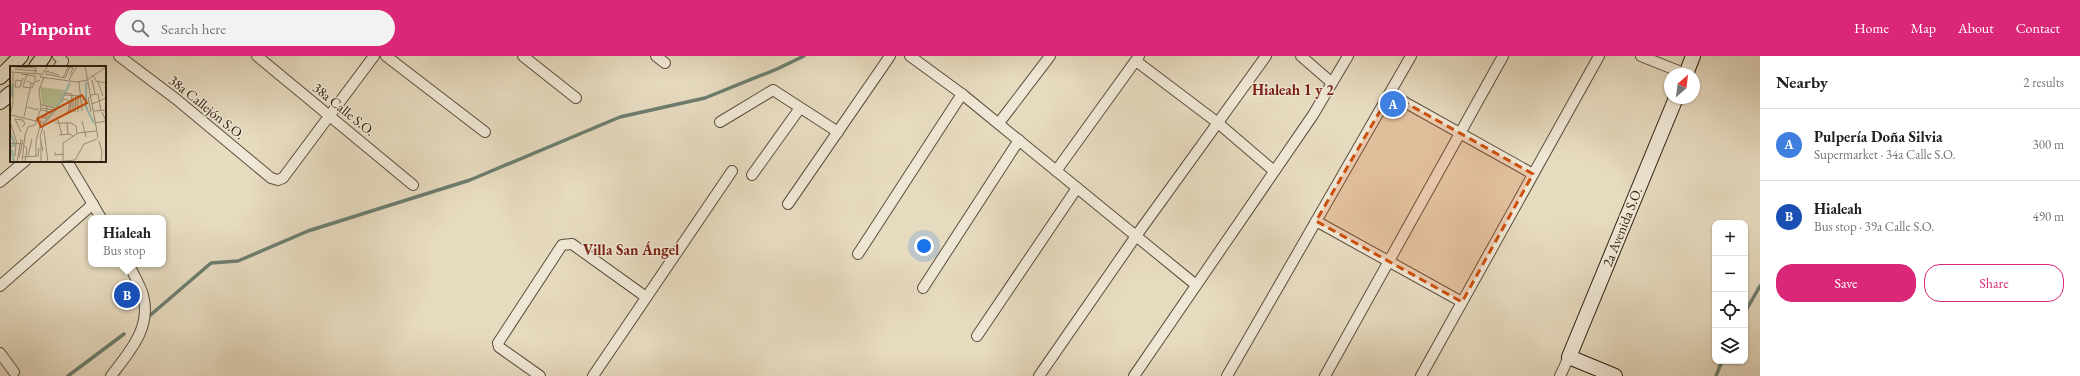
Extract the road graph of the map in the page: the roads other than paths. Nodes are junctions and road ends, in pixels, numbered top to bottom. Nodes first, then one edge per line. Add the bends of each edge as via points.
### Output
1 (21, 56) edge
2 (44, 56) edge
3 (119, 56) edge
4 (257, 56) edge
5 (374, 56) edge
6 (386, 56) edge
7 (523, 56) edge
8 (656, 56) edge
9 (890, 56) edge
10 (910, 56) edge
11 (1266, 56) edge
12 (1301, 56) edge
13 (1348, 56) edge
14 (1411, 56) edge
15 (1503, 56) edge
16 (1599, 56) edge
17 (1641, 56) edge
18 (1693, 56) edge
19 (1046, 57) edge
20 (1138, 58) edge
21 (665, 63) dead end
22 (11, 66) edge
23 (37, 66) edge
24 (10, 67) edge
25 (1671, 68) edge
26 (1688, 68) edge
27 (0, 77) edge
28 (1332, 84) junction
29 (10, 93) edge
30 (962, 94) junction
31 (1390, 94) junction
32 (576, 98) dead end
33 (0, 102) edge
34 (1674, 104) edge
35 (800, 108) junction
36 (330, 116) junction
37 (720, 122) dead end
38 (999, 123) junction
39 (1218, 123) junction
40 (485, 132) dead end
41 (838, 132) junction
42 (1460, 133) junction
43 (1019, 140) junction
44 (23, 162) edge
45 (68, 162) edge
46 (732, 171) dead end
47 (1056, 171) junction
48 (1274, 171) junction
49 (1533, 174) junction
50 (752, 175) dead end
51 (0, 182) edge
52 (413, 185) dead end
53 (1077, 188) junction
54 (93, 204) junction
55 (788, 204) dead end
56 (100, 215) edge
57 (1316, 221) junction
58 (1136, 236) junction
59 (858, 254) dead end
60 (1389, 261) junction
61 (130, 267) edge
62 (1196, 285) junction
63 (0, 286) edge
64 (923, 288) dead end
65 (646, 297) junction
66 (1462, 302) junction
67 (977, 336) dead end
68 (0, 353) edge
69 (1569, 357) junction
70 (14, 372) dead end
71 (111, 376) edge
72 (540, 376) edge
73 (593, 376) edge
74 (1039, 376) edge
75 (1134, 376) edge
76 (1227, 376) edge
77 (1325, 376) edge
78 (1421, 376) edge
79 (1560, 376) edge
80 (1615, 376) edge

1 - 22 street
2 - 23 street
3 - 36 street, 38a Callejón S.O. via 176,99 271,178 278,180 283,178
4 - 36 street, 38a Calle S.O.
5 - 36 street
6 - 40 street
7 - 32 street
8 - 21 street
9 - 41 street
10 - 30 street
11 - 39 street
12 - 28 street
13 - 28 street
14 - 31 street
15 - 42 street
16 - 49 street
17 - 25 street
18 - 26 street
19 - 38 street
20 - 39 street
20 - 47 street
24 - 27 street
28 - 48 street
29 - 33 street
30 - 38 street
30 - 59 street
31 - 42 street
31 - 57 street
34 - 69 street, 2a Avenida S.O.
35 - 37 street via 773,90
35 - 41 street
35 - 50 street
36 - 52 street, 38a Calle S.O.
38 - 43 street
39 - 48 street
39 - 58 street
41 - 55 street
42 - 49 street
42 - 60 street
43 - 47 street
43 - 64 street
44 - 51 street
45 - 54 street
46 - 65 street
47 - 53 street
48 - 62 street
49 - 66 street
53 - 58 street
53 - 67 street
54 - 56 street
54 - 63 street
57 - 60 street
57 - 76 street
58 - 62 street
58 - 74 street
60 - 66 street
60 - 77 street
61 - 71 street via 143,296 145,323 134,345
62 - 75 street
65 - 72 street via 572,244 562,245 498,342 499,347
65 - 73 street
66 - 78 street
68 - 70 street
69 - 79 street
69 - 80 street

